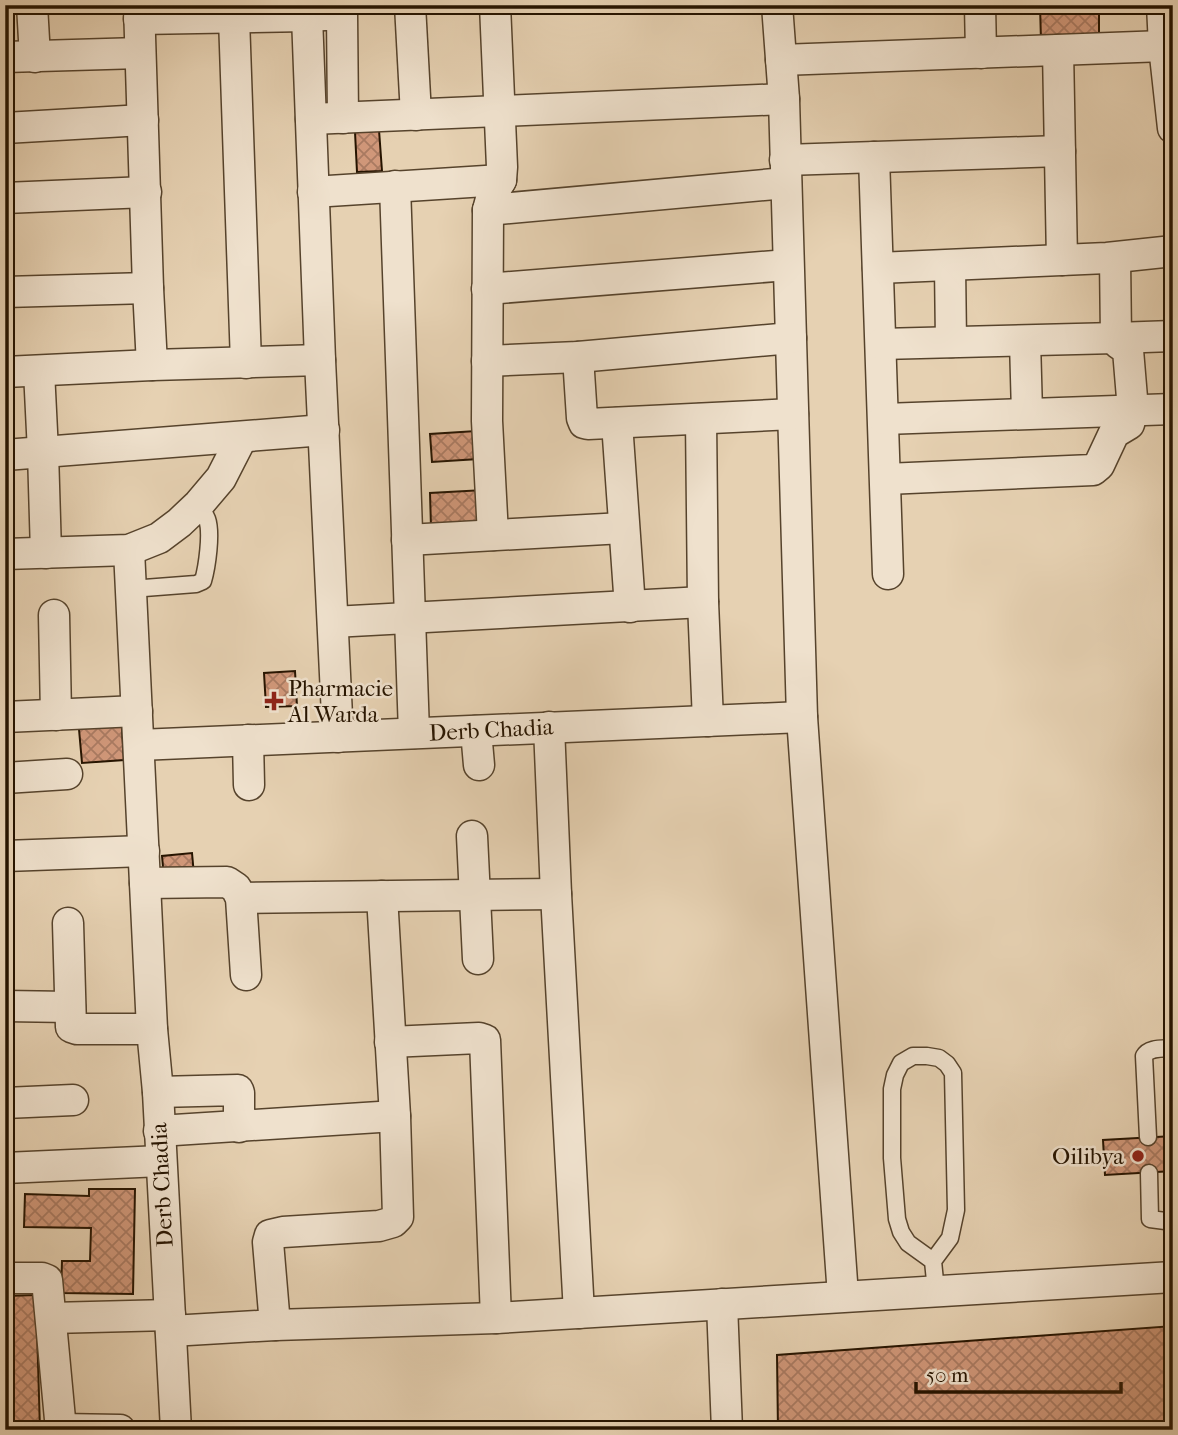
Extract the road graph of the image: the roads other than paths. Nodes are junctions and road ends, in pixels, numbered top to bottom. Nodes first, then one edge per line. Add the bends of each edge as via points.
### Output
1 (32, 5) edge
2 (410, 5) edge
3 (495, 5) edge
4 (777, 5) edge
5 (980, 5) edge
6 (1162, 5) edge
7 (139, 12) edge
8 (248, 13) edge
9 (307, 16) junction
10 (1164, 46) junction
11 (1058, 50) junction
12 (140, 53) junction
13 (981, 53) junction
14 (20, 57) edge
15 (781, 60) junction
16 (784, 99) junction
17 (499, 111) junction
18 (416, 115) junction
19 (342, 118) junction
20 (311, 119) junction
21 (143, 120) junction
22 (5, 128) edge
23 (1173, 128) edge
24 (1060, 151) junction
25 (874, 157) junction
26 (786, 172) junction
27 (501, 180) junction
28 (395, 186) junction
29 (313, 191) junction
30 (146, 192) junction
31 (5, 198) edge
32 (488, 210) junction
33 (1173, 251) edge
34 (1115, 257) junction
35 (1062, 260) junction
36 (788, 265) junction
37 (950, 266) junction
38 (878, 268) junction
39 (148, 288) junction
40 (487, 289) junction
41 (5, 292) edge
42 (1173, 336) edge
43 (790, 338) junction
44 (1116, 338) junction
45 (1025, 341) junction
46 (951, 342) junction
47 (881, 344) junction
48 (578, 356) junction
49 (320, 360) junction
50 (486, 361) junction
51 (246, 363) junction
52 (152, 365) junction
53 (39, 371) junction
54 (5, 372) edge
55 (1173, 409) edge
56 (1133, 410) junction
57 (793, 414) junction
58 (1027, 414) junction
59 (701, 419) junction
60 (884, 419) junction
61 (618, 423) junction
62 (324, 430) junction
63 (242, 437) junction
64 (43, 452) junction
65 (5, 455) edge
66 (886, 479) junction
67 (199, 504) junction
68 (623, 528) junction
69 (493, 535) junction
70 (407, 540) junction
71 (130, 550) junction
72 (46, 553) junction
73 (5, 554) edge
74 (888, 574) dead end
75 (131, 589) junction
76 (703, 602) junction
77 (629, 607) junction
78 (54, 615) dead end
79 (410, 618) junction
80 (332, 622) junction
81 (137, 711) junction
82 (56, 715) junction
83 (802, 716) junction
84 (5, 717) edge
85 (708, 721) junction
86 (549, 727) junction
87 (476, 731) junction
88 (414, 733) junction
89 (338, 737) junction
90 (248, 740) junction
91 (139, 745) junction
92 (479, 765) dead end
93 (67, 774) dead end
94 (5, 778) edge
95 (249, 785) dead end
96 (472, 836) dead end
97 (144, 851) junction
98 (5, 856) edge
99 (145, 883) junction
100 (474, 894) junction
101 (556, 894) junction
102 (382, 896) junction
103 (242, 898) junction
104 (68, 923) dead end
105 (478, 959) dead end
106 (246, 975) dead end
107 (5, 1006) edge
108 (70, 1007) junction
109 (152, 1029) junction
110 (390, 1042) junction
111 (1173, 1048) edge
112 (158, 1092) junction
113 (73, 1100) dead end
114 (5, 1103) edge
115 (395, 1116) junction
116 (239, 1127) junction
117 (159, 1131) junction
118 (1148, 1137) dead end
119 (161, 1161) junction
120 (5, 1168) edge
121 (1149, 1172) dead end
122 (1173, 1222) edge
123 (933, 1261) junction
124 (1173, 1277) edge
125 (5, 1278) edge
126 (936, 1291) junction
127 (843, 1296) junction
128 (722, 1304) junction
129 (579, 1313) junction
130 (51, 1318) junction
131 (496, 1318) junction
132 (171, 1323) junction
133 (275, 1325) junction
134 (61, 1429) edge
135 (120, 1430) edge
136 (176, 1430) edge
137 (727, 1430) edge

1 - 14 street
2 - 18 street
3 - 17 street
4 - 15 street
5 - 13 street
6 - 10 street
7 - 8 street
7 - 12 street
8 - 9 street
8 - 51 street
9 - 19 street via 342,14
9 - 20 street
10 - 11 street
10 - 23 street
11 - 13 street
11 - 24 street
12 - 14 street
12 - 21 street
13 - 15 street
15 - 16 street
16 - 17 street
16 - 26 street
17 - 18 street
17 - 27 street
18 - 19 street
19 - 20 street
20 - 29 street
21 - 22 street
21 - 30 street
24 - 25 street
24 - 35 street
25 - 26 street
25 - 38 street
26 - 32 street
26 - 36 street
27 - 28 street
27 - 32 street
28 - 29 street
28 - 70 street
29 - 49 street
30 - 31 street
30 - 39 street
32 - 40 street
33 - 34 street
34 - 35 street
34 - 44 street
35 - 37 street
36 - 40 street
36 - 43 street
37 - 38 street
37 - 46 street
38 - 47 street
39 - 41 street
39 - 52 street
40 - 50 street
42 - 44 street
43 - 48 street
43 - 57 street
44 - 45 street
44 - 56 street via 1128,350
45 - 46 street
45 - 58 street
46 - 47 street
47 - 60 street
48 - 50 street
48 - 61 street via 583,421
49 - 51 street
49 - 62 street
50 - 69 street
51 - 52 street
52 - 53 street
53 - 54 street
53 - 64 street
55 - 56 street
56 - 58 street
56 - 66 street via 1129,424 1114,433 1093,470
57 - 59 street
57 - 83 street
58 - 60 street
59 - 61 street
59 - 76 street
60 - 66 street
61 - 68 street
62 - 63 street
62 - 80 street
63 - 64 street
63 - 67 street via 221,478
64 - 65 street
64 - 72 street
66 - 74 street
67 - 71 street via 159,538
67 - 75 lane via 208,521 203,581
68 - 69 street
68 - 77 street
69 - 70 street
70 - 79 street
71 - 72 street
71 - 75 street, Derb Chadia
72 - 73 street
75 - 81 street, Derb Chadia
76 - 77 street
76 - 85 street
77 - 79 street
78 - 82 street
79 - 80 street
79 - 88 street
80 - 89 street
81 - 82 street
81 - 91 street, Derb Chadia
82 - 84 street
83 - 85 street, Derb Chadia
83 - 127 street
85 - 86 street, Derb Chadia
86 - 87 street, Derb Chadia
86 - 101 street
87 - 88 street, Derb Chadia
87 - 92 street
88 - 89 street, Derb Chadia
89 - 90 street, Derb Chadia
90 - 91 street, Derb Chadia
90 - 95 street
91 - 97 street, Derb Chadia
93 - 94 street
96 - 100 street
97 - 98 street
97 - 99 street, Derb Chadia
99 - 103 street via 226,882
99 - 109 street, Derb Chadia
100 - 101 street
100 - 102 street
100 - 105 street
101 - 129 street
102 - 103 street
102 - 110 street
103 - 106 street
104 - 108 street
107 - 108 street
108 - 109 street via 73,1029
109 - 112 street, Derb Chadia
110 - 115 street
110 - 131 street via 485,1040
111 - 118 lane via 1149,1050 1144,1056
112 - 116 street via 237,1090
112 - 117 street, Derb Chadia
113 - 114 street
115 - 116 street
115 - 133 street via 398,1217 379,1226 270,1235
116 - 117 street
117 - 119 street, Derb Chadia
119 - 120 street
119 - 132 street, Derb Chadia
121 - 122 lane via 1150,1219
123 - 123 lane via 950,1238 956,1210 953,1073 939,1058 913,1056 901,1063 892,1089 897,1219 908,1243
123 - 126 lane
124 - 126 street
125 - 130 street via 44,1279
126 - 127 street
127 - 128 street
128 - 129 street
128 - 137 street
129 - 131 street
130 - 132 street
130 - 134 street
131 - 133 street
132 - 133 street
132 - 136 street, Derb Chadia
134 - 135 street

